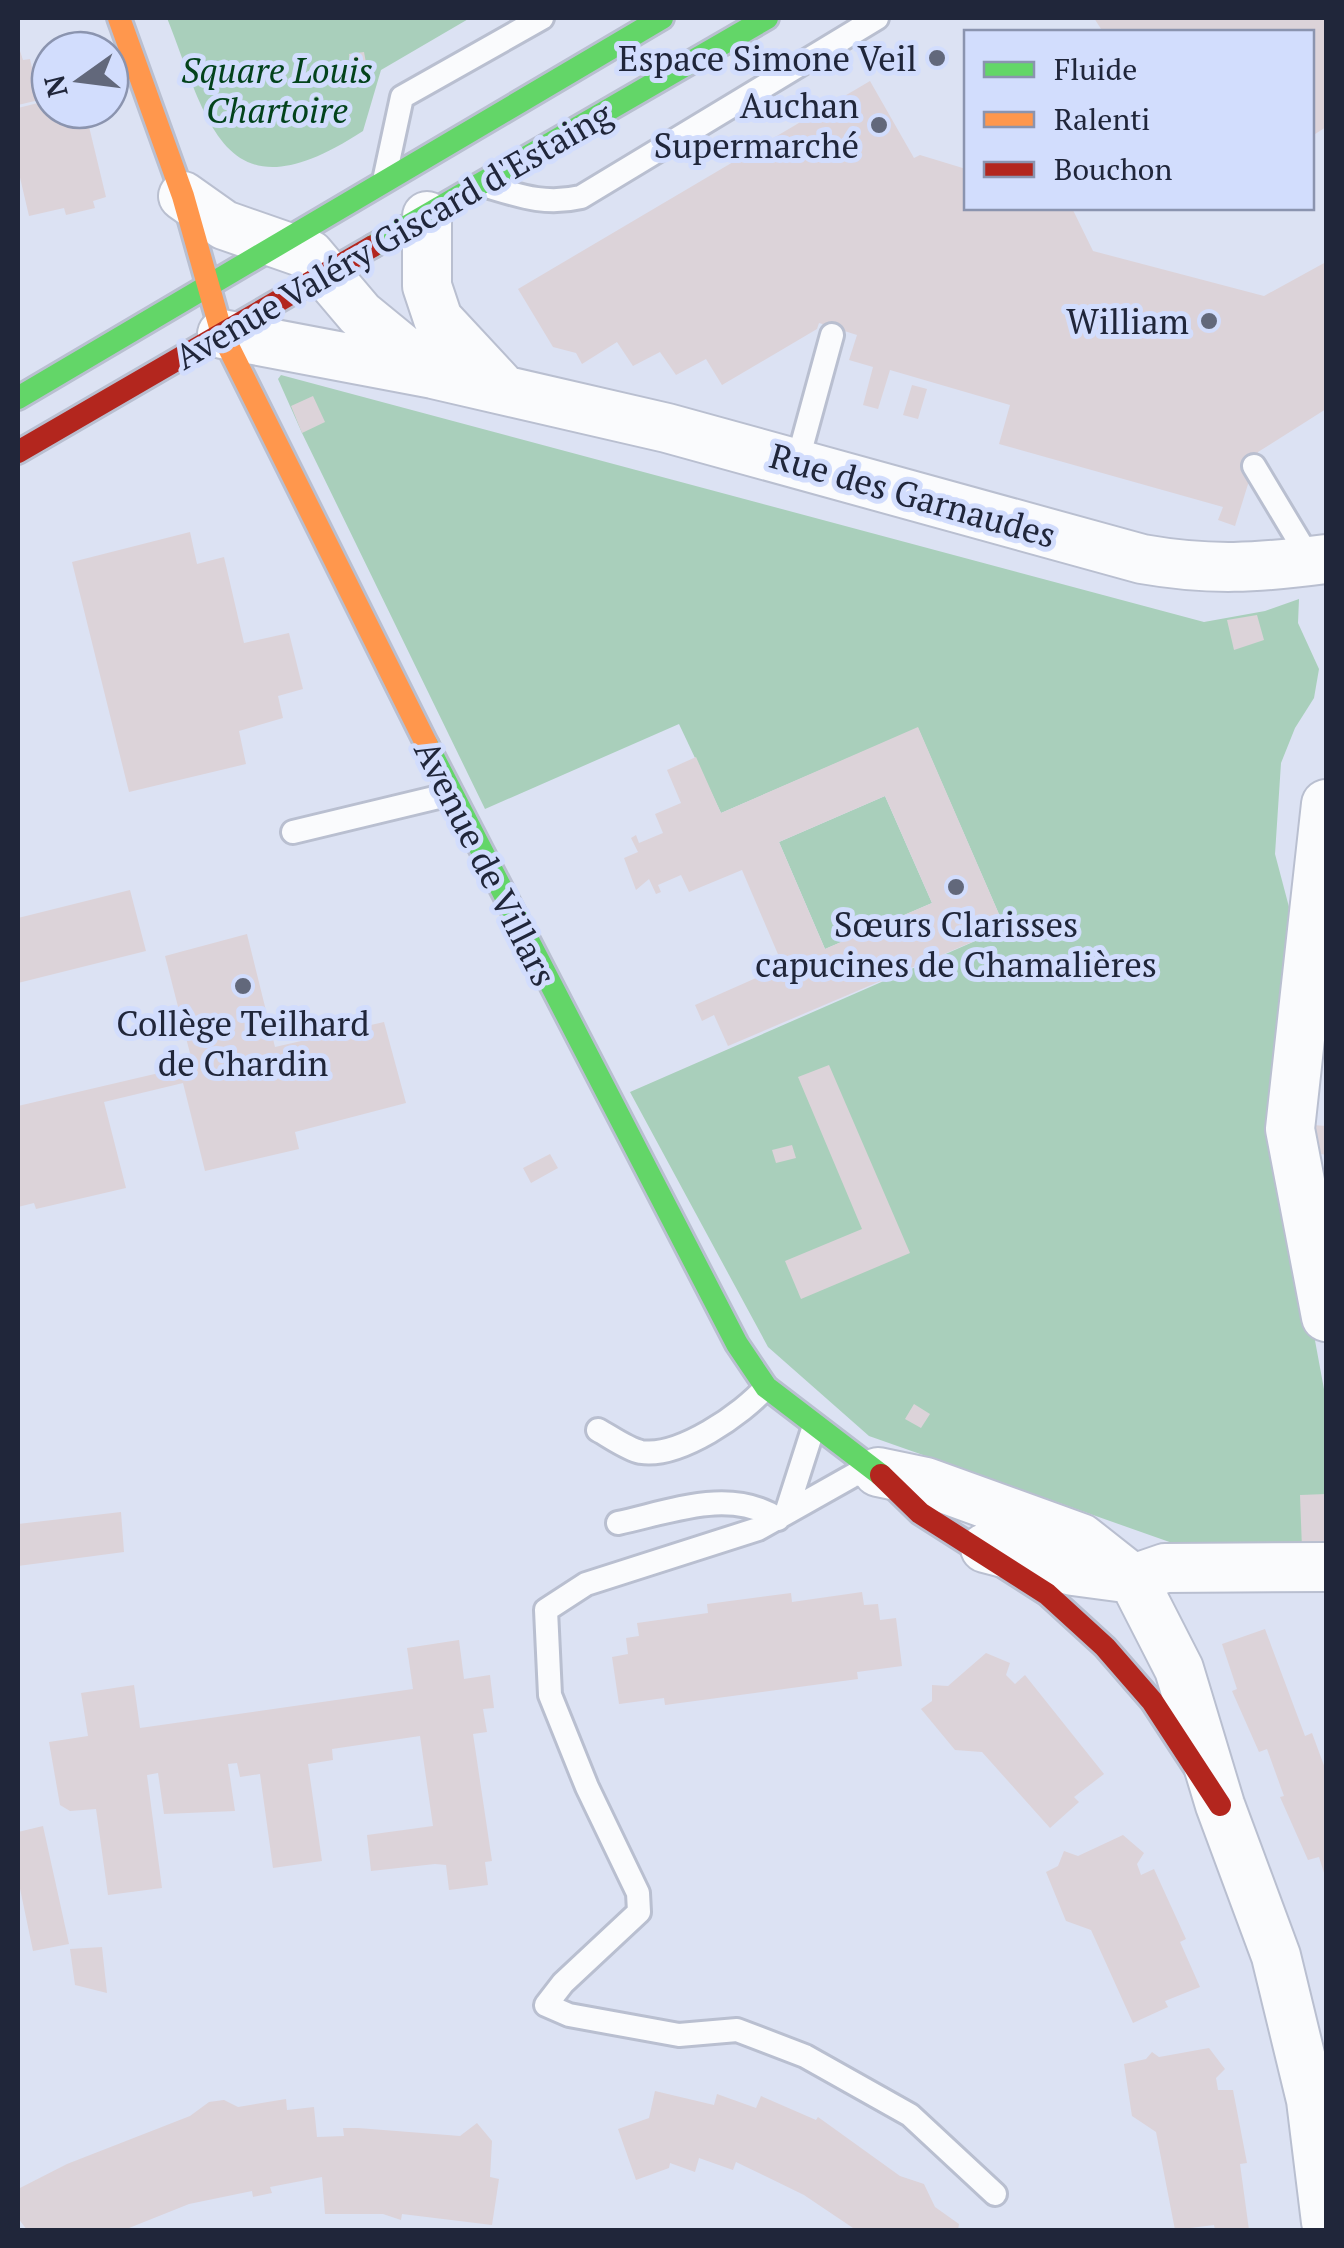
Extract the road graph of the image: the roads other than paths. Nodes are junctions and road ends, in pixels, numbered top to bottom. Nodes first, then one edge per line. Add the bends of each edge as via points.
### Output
1 (119, 18) edge
2 (542, 18) edge
3 (662, 18) edge
4 (767, 18) edge
5 (877, 18) edge
6 (384, 182) junction
7 (482, 184) junction
8 (182, 196) junction
9 (427, 216) junction
10 (275, 246) junction
11 (326, 274) junction
12 (208, 286) junction
13 (222, 334) junction
14 (832, 335) dead end
15 (433, 374) junction
16 (503, 389) junction
17 (18, 398) edge
18 (18, 452) edge
19 (797, 463) junction
20 (1254, 466) dead end
21 (1319, 560) edge
22 (451, 794) junction
23 (1326, 804) edge
24 (293, 832) dead end
25 (1326, 1317) edge
26 (766, 1387) junction
27 (814, 1426) junction
28 (598, 1430) dead end
29 (878, 1472) junction
30 (783, 1514) junction
31 (618, 1523) dead end
32 (980, 1548) junction
33 (1326, 1567) edge
34 (1132, 1579) junction
35 (1120, 1665) junction
36 (1220, 1804) junction
37 (995, 2194) dead end
38 (1326, 2222) edge

1 - 8 street, Avenue de Villars
2 - 6 lane via 402,97
3 - 6 street, Avenue Valéry Giscard d'Estaing
4 - 7 street, Avenue Valéry Giscard d'Estaing
5 - 7 lane via 581,197 536,202
6 - 10 street, Avenue Valéry Giscard d'Estaing
7 - 9 street, Avenue Valéry Giscard d'Estaing
8 - 10 street via 224,225
8 - 12 street, Avenue de Villars
9 - 11 street, Avenue Valéry Giscard d'Estaing
9 - 16 street via 427,286 438,319
10 - 11 street, Rue des Garnaudes via 310,255
10 - 12 street, Avenue Valéry Giscard d'Estaing
11 - 13 street, Avenue Valéry Giscard d'Estaing
11 - 15 street, Rue des Garnaudes via 360,314
12 - 13 street, Avenue de Villars
12 - 17 street, Avenue Valéry Giscard d'Estaing
13 - 15 street, Rue des Garnaudes
13 - 18 street, Avenue Valéry Giscard d'Estaing
13 - 22 street, Avenue de Villars
14 - 19 lane
15 - 16 street, Rue des Garnaudes
16 - 19 street, Rue des Garnaudes
19 - 21 street, Rue des Garnaudes via 1142,560 1217,570
20 - 21 lane
22 - 24 lane
22 - 26 street, Avenue de Villars via 701,1282
23 - 25 street via 1290,1129
26 - 27 street, Avenue de Villars
26 - 28 lane via 722,1424 662,1450 640,1452
27 - 29 street, Avenue de Villars
27 - 30 lane
29 - 30 lane via 854,1475
29 - 32 street, Avenue de Villars via 920,1513
29 - 34 street, Avenue de Villars via 926,1482 1081,1538
30 - 31 lane via 725,1501
30 - 37 lane via 737,1537 586,1584 546,1610 550,1696 638,1893 638,1912 546,2004 569,2015 679,2035 737,2030 805,2056 910,2116
32 - 34 street
32 - 35 street, Avenue de Villars via 1047,1594
33 - 34 street via 1166,1568
34 - 35 street
34 - 36 street, Avenue de Villars via 1179,1668
35 - 36 street, Avenue de Villars
36 - 38 street, Avenue de Villars via 1294,2020 1321,2156

